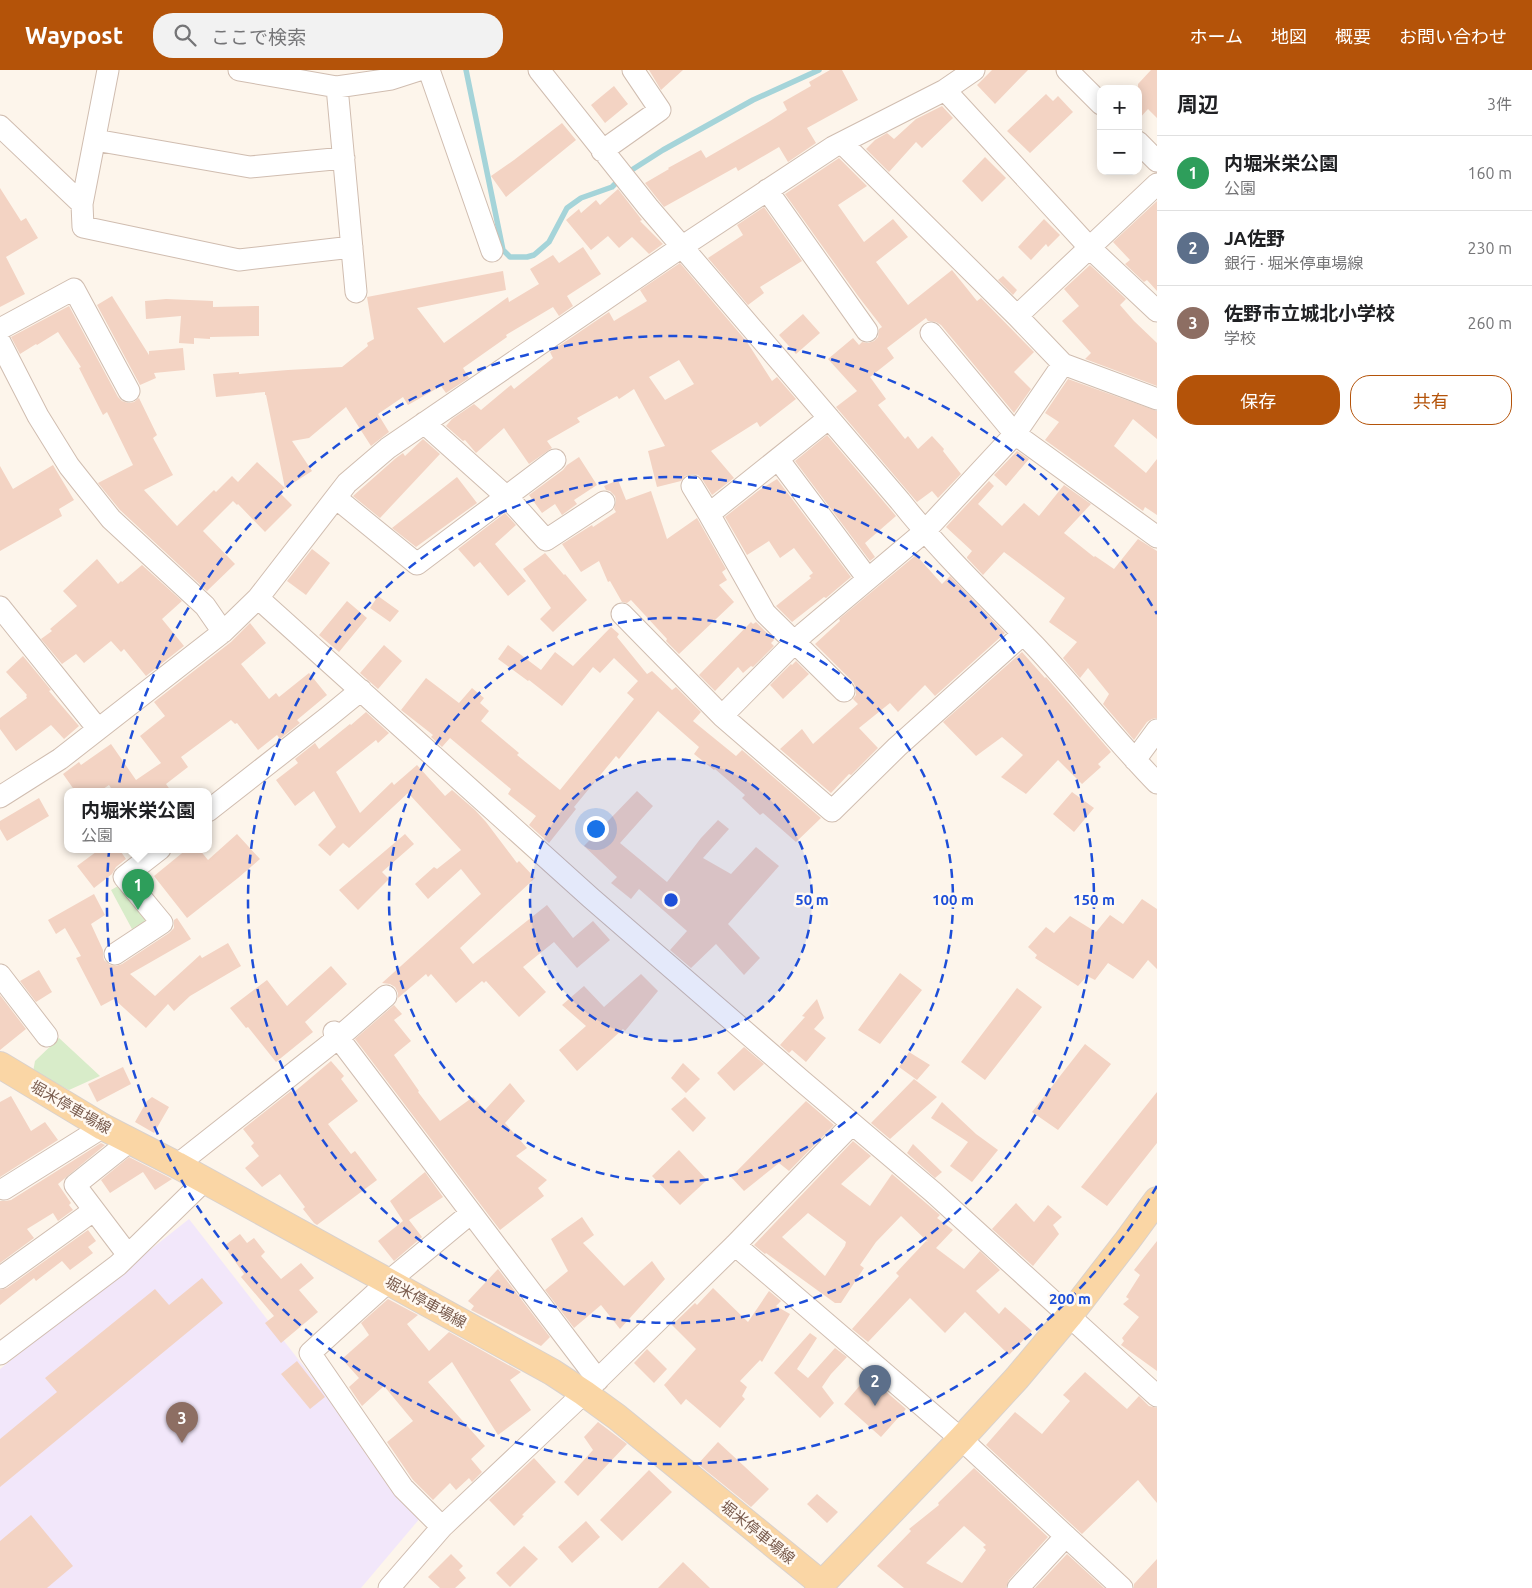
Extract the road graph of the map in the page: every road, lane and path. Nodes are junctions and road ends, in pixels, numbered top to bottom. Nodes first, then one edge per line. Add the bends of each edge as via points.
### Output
1 (108, 70) edge
2 (239, 70) edge
3 (419, 70) edge
4 (429, 70) edge
5 (539, 70) edge
6 (633, 70) edge
7 (974, 70) edge
8 (1067, 70) edge
9 (389, 74) edge
10 (337, 87) junction
11 (945, 90) junction
12 (1097, 100) edge
13 (0, 126) edge
14 (94, 140) junction
15 (842, 143) junction
16 (1142, 146) edge
17 (602, 151) junction
18 (344, 158) junction
19 (1157, 162) edge
20 (1157, 184) edge
21 (768, 190) junction
22 (82, 204) junction
23 (683, 246) junction
24 (352, 247) junction
25 (1090, 248) junction
26 (492, 251) dead end
27 (356, 292) dead end
28 (1157, 311) edge
29 (1017, 316) junction
30 (0, 329) edge
31 (868, 331) dead end
32 (931, 333) dead end
33 (3, 354) edge
34 (1062, 364) junction
35 (129, 391) dead end
36 (1157, 399) edge
37 (829, 418) junction
38 (424, 423) junction
39 (1015, 434) junction
40 (778, 459) junction
41 (555, 460) dead end
42 (692, 486) dead end
43 (506, 497) junction
44 (336, 498) junction
45 (604, 502) dead end
46 (709, 514) junction
47 (924, 532) junction
48 (1157, 537) edge
49 (868, 579) junction
50 (258, 598) junction
51 (0, 607) edge
52 (622, 614) dead end
53 (223, 632) junction
54 (1023, 634) junction
55 (795, 643) junction
56 (361, 690) junction
57 (844, 691) dead end
58 (722, 716) junction
59 (98, 729) junction
60 (1157, 730) edge
61 (1135, 760) junction
62 (1157, 783) edge
63 (0, 797) edge
64 (212, 808) edge
65 (155, 853) edge
66 (116, 954) dead end
67 (0, 975) edge
68 (386, 996) dead end
69 (336, 1035) junction
70 (47, 1036) dead end
71 (0, 1065) edge
72 (852, 1124) junction
73 (103, 1127) junction
74 (130, 1141) junction
75 (177, 1165) junction
76 (204, 1181) junction
77 (4, 1188) dead end
78 (1157, 1200) edge
79 (93, 1211) junction
80 (471, 1214) junction
81 (735, 1245) junction
82 (128, 1255) junction
83 (0, 1278) edge
84 (389, 1282) junction
85 (1069, 1316) junction
86 (0, 1354) edge
87 (591, 1387) junction
88 (1157, 1396) edge
89 (961, 1439) junction
90 (442, 1527) junction
91 (1066, 1536) junction
92 (822, 1587) edge
93 (389, 1588) edge
94 (1018, 1588) edge
95 (1122, 1588) edge

1 - 14 street
2 - 10 street
3 - 9 street
4 - 26 street
5 - 17 street
6 - 17 street via 660,110
7 - 11 street
8 - 12 street
9 - 10 street
10 - 18 street
11 - 15 street
11 - 25 street
13 - 22 street
14 - 18 street via 250,167
14 - 22 street
15 - 21 street
15 - 29 street
16 - 19 street
17 - 23 street
18 - 24 street
20 - 25 street
21 - 23 street
21 - 31 street
22 - 24 street via 82,227 239,260
23 - 37 street
23 - 38 street
24 - 27 street
25 - 28 street
25 - 29 street
29 - 34 street
30 - 35 street via 74,289
32 - 39 street
33 - 53 street via 68,466 110,519 205,606
34 - 36 street
34 - 39 street
37 - 40 street
37 - 47 street
38 - 43 street
38 - 44 street via 388,448
39 - 47 street
39 - 48 street
40 - 46 street
40 - 49 street
41 - 43 street
42 - 46 street
43 - 44 street via 417,564
43 - 45 street via 546,540
44 - 50 street
46 - 55 street via 764,613
47 - 49 street
47 - 54 street
49 - 55 street
50 - 53 street
50 - 56 street
51 - 59 street
52 - 58 street
53 - 59 street
54 - 58 street via 832,811
54 - 61 street
55 - 57 street
55 - 58 street
56 - 64 street
56 - 72 street via 591,898
59 - 63 street via 60,759
60 - 61 street
61 - 62 street
65 - 66 street via 124,877 162,923
67 - 70 street
68 - 69 street
69 - 75 street
69 - 80 street
71 - 73 main road, 堀米停車場線
72 - 81 street
72 - 85 street via 933,1192
73 - 74 main road, 堀米停車場線
73 - 77 street
74 - 75 main road, 堀米停車場線
74 - 79 street via 75,1185
75 - 76 main road, 堀米停車場線
76 - 82 street
76 - 84 main road, 堀米停車場線
78 - 85 main road, 堀米停車場線
79 - 82 street
79 - 83 street
80 - 84 street
80 - 87 street
81 - 87 street
81 - 89 street
82 - 86 street
84 - 87 main road, 堀米停車場線 via 552,1372
84 - 90 street via 310,1353 403,1488
85 - 88 street
85 - 89 main road, 堀米停車場線
87 - 90 street
87 - 92 main road, 堀米停車場線 via 677,1465
89 - 91 street
89 - 92 main road, 堀米停車場線
90 - 93 street
91 - 94 street
91 - 95 street

